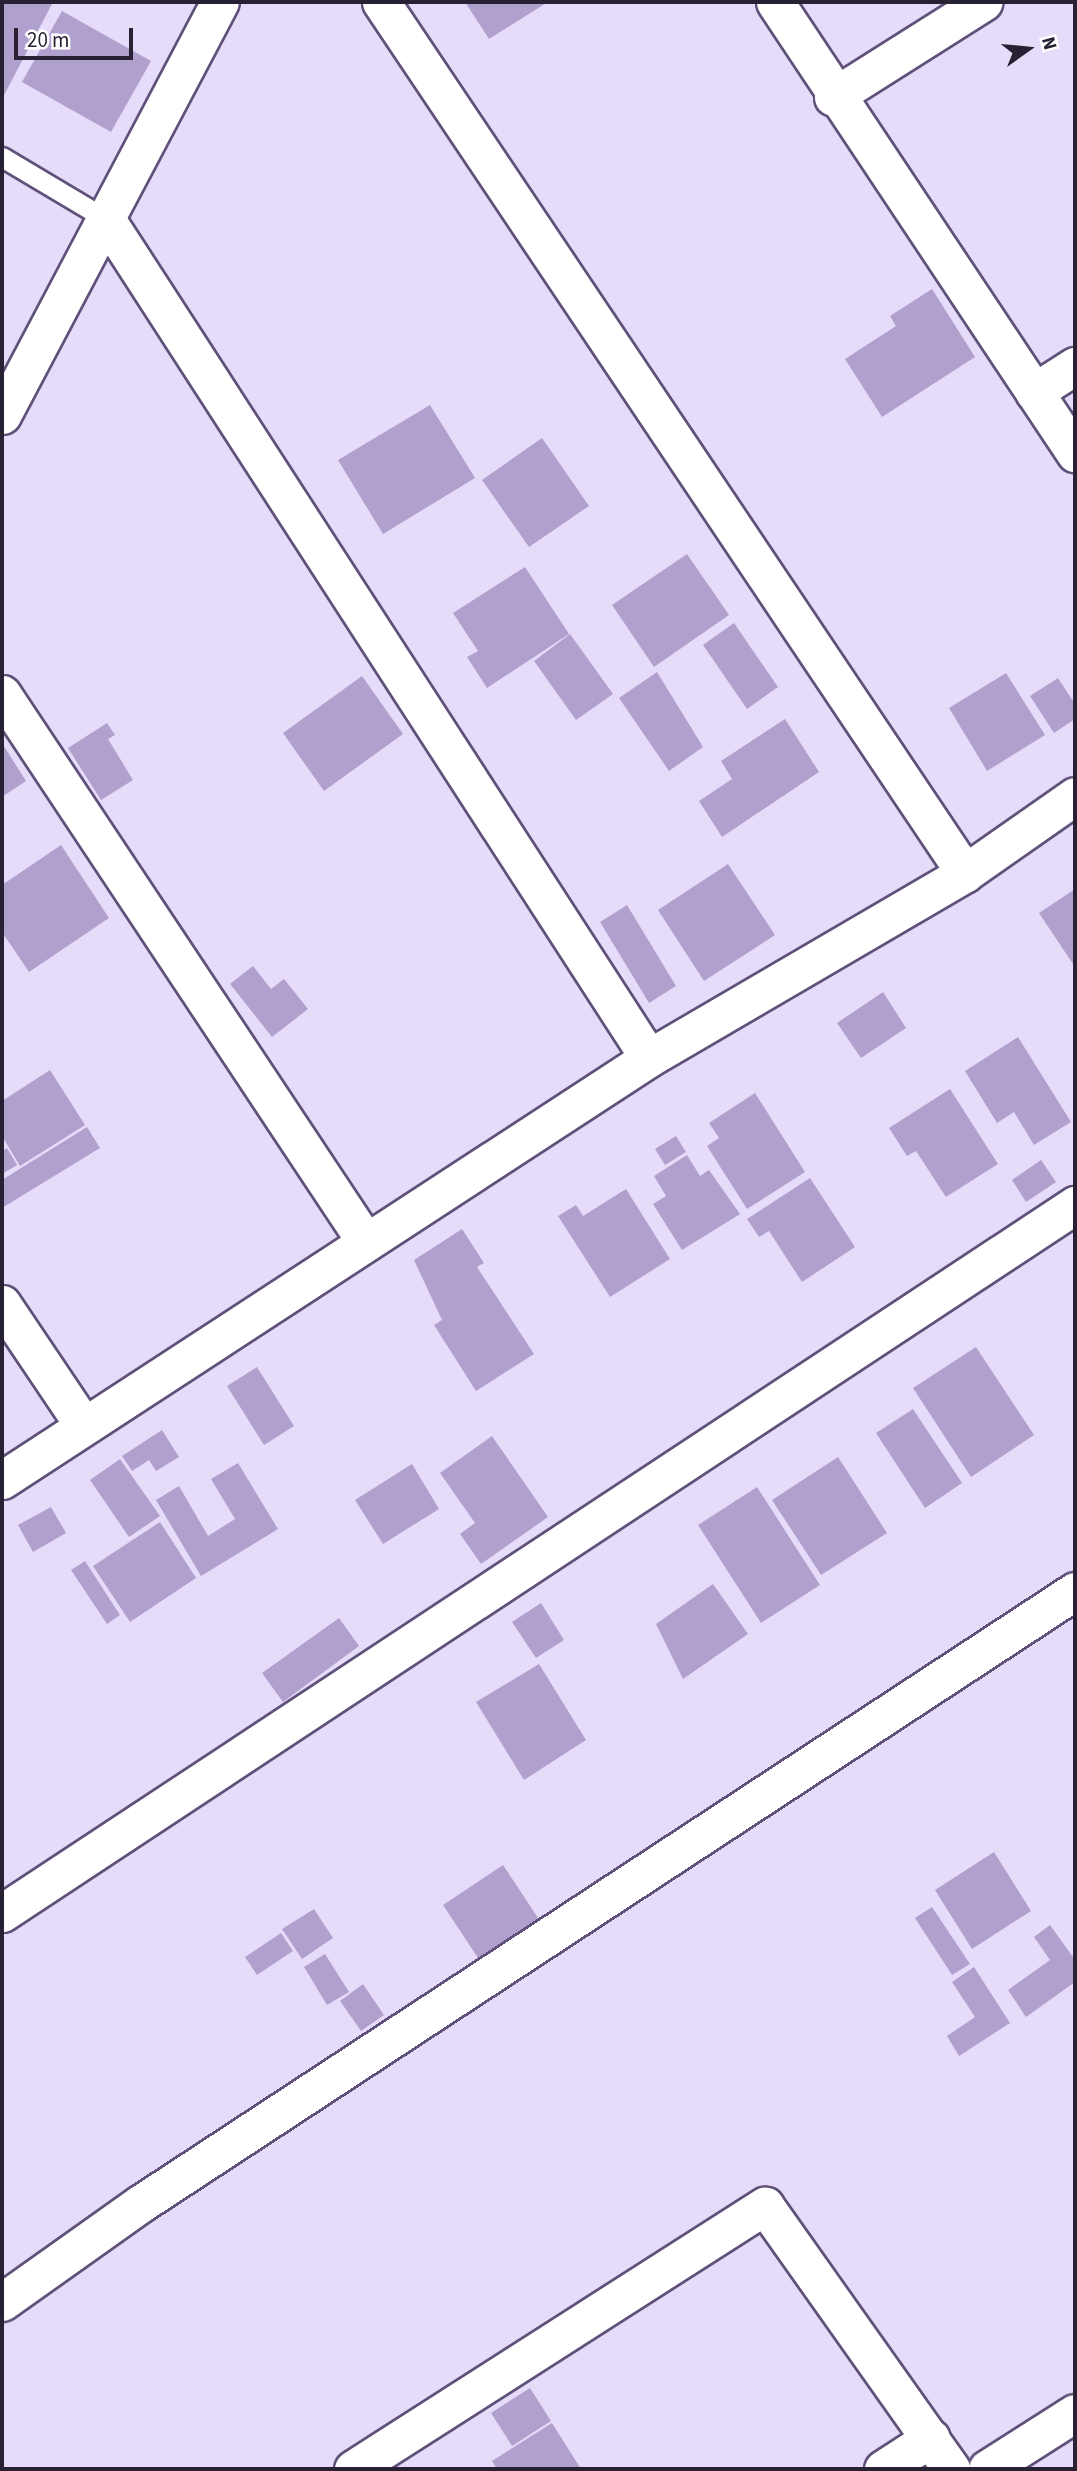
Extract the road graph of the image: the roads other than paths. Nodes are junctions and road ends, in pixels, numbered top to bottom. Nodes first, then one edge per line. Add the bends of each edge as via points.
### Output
1 (220, 2) edge
2 (381, 2) edge
3 (775, 2) edge
4 (983, 2) edge
5 (833, 97) junction
6 (2, 157) edge
7 (106, 219) junction
8 (1075, 366) edge
9 (1034, 392) junction
10 (2, 415) edge
11 (1075, 453) edge
12 (2, 694) edge
13 (1075, 796) edge
14 (965, 873) junction
15 (649, 1058) junction
16 (1075, 1205) edge
17 (366, 1242) junction
18 (2, 1304) edge
19 (84, 1426) junction
20 (2, 1480) edge
21 (1075, 1591) edge
22 (2, 1913) edge
23 (2, 2302) edge
24 (1075, 2413) edge
25 (931, 2438) junction
26 (353, 2469) edge
27 (883, 2469) edge
28 (951, 2469) edge
29 (987, 2469) edge

1 - 7 street
2 - 14 street
3 - 5 street
4 - 5 street
5 - 9 street
6 - 7 lane
7 - 10 street
7 - 15 street
8 - 9 street
9 - 11 street
12 - 17 street
13 - 14 street
14 - 15 street
15 - 17 street
16 - 22 street
17 - 19 street
18 - 19 street
19 - 20 street
21 - 23 street via 151,2197
24 - 29 street
25 - 26 street via 765,2206
25 - 27 street
25 - 28 street

